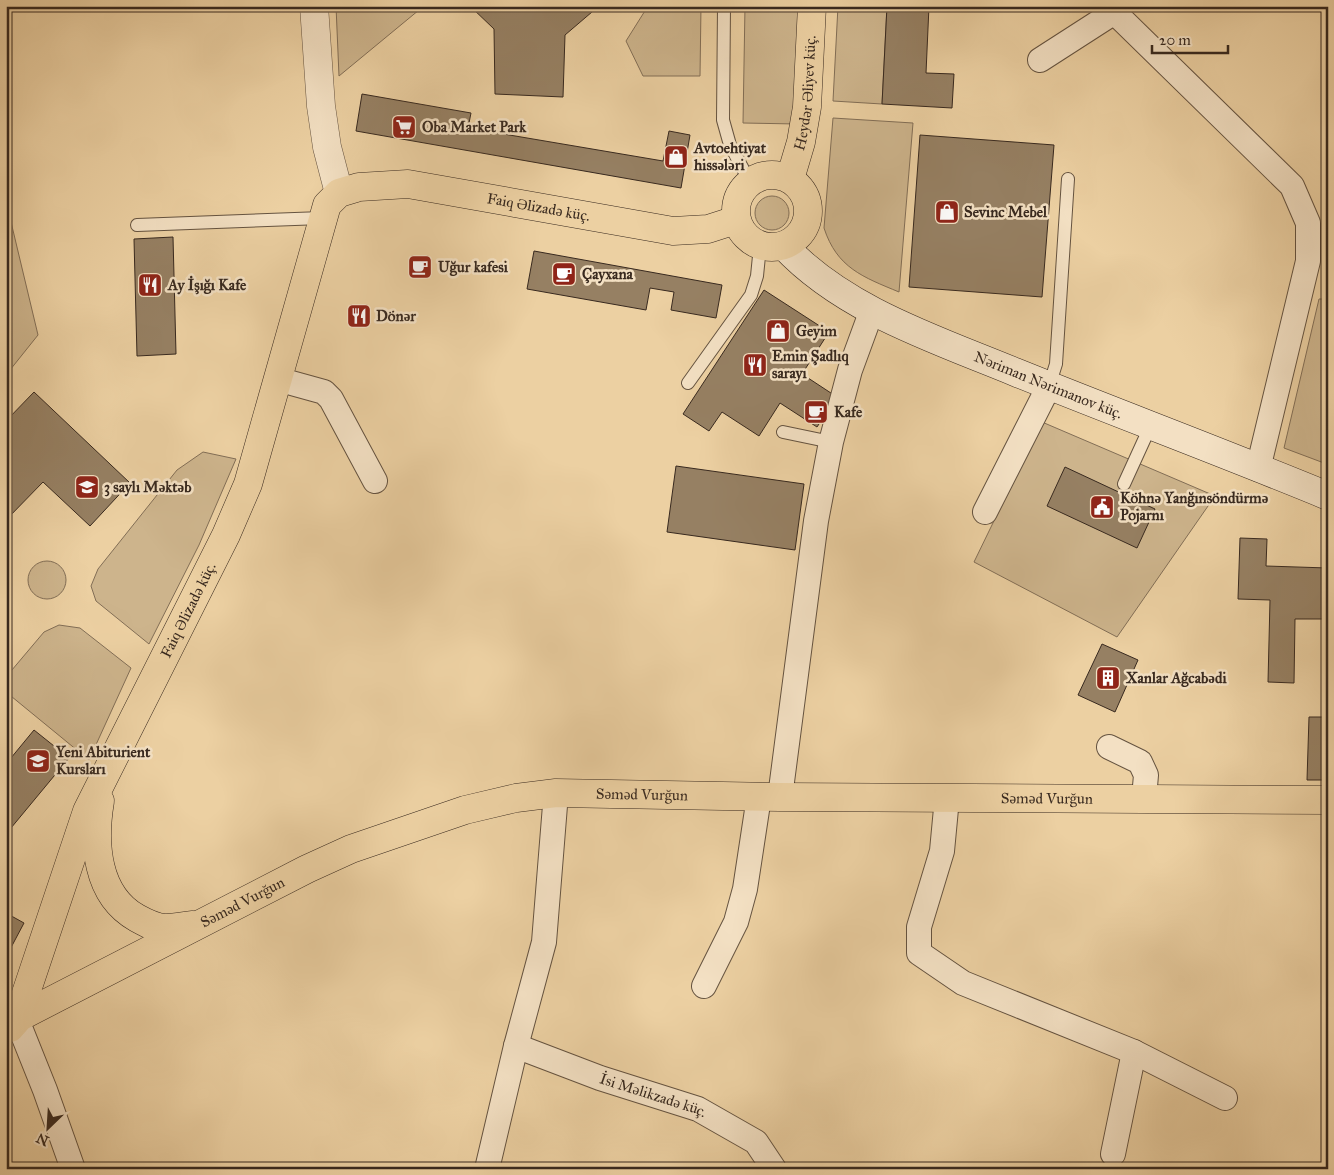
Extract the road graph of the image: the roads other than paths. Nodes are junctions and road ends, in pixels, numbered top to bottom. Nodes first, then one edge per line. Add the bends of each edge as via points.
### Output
1 (314, 6) edge
2 (724, 6) edge
3 (812, 6) edge
4 (1111, 10) edge
5 (1040, 60) dead end
6 (790, 179) junction
7 (1068, 179) dead end
8 (750, 182) junction
9 (339, 193) junction
10 (322, 218) junction
11 (736, 220) junction
12 (137, 225) dead end
13 (772, 246) junction
14 (872, 310) junction
15 (277, 379) junction
16 (688, 383) dead end
17 (1049, 386) junction
18 (1150, 427) junction
19 (783, 432) dead end
20 (831, 442) junction
21 (1258, 469) junction
22 (375, 481) dead end
23 (1124, 484) dead end
24 (1327, 493) edge
25 (985, 512) dead end
26 (1109, 747) dead end
27 (104, 776) junction
28 (556, 793) junction
29 (769, 797) junction
30 (947, 798) junction
31 (1144, 798) junction
32 (1328, 800) edge
33 (204, 923) junction
34 (704, 986) dead end
35 (10, 1025) edge
36 (516, 1046) junction
37 (1134, 1052) junction
38 (1225, 1098) dead end
39 (1112, 1154) dead end
40 (72, 1169) edge
41 (488, 1169) edge
42 (774, 1169) edge

1 - 9 main road via 321,106
2 - 8 lane via 723,120 730,145
3 - 6 main road, Heydər Əliyev küç. via 808,107
4 - 5 street
4 - 21 street via 1292,186 1308,223 1308,261
6 - 8 main road via 766,175
6 - 13 main road via 806,197 808,221 795,240
7 - 17 lane via 1056,364
8 - 11 main road via 738,199
9 - 10 main road, Faiq Əlizadə küç. via 327,206
9 - 11 main road, Faiq Əlizadə küç. via 359,186 408,184 673,231 708,229
10 - 12 lane
10 - 15 main road, Faiq Əlizadə küç.
11 - 13 main road via 750,240
13 - 14 main road, Nəriman Nərimanov küç. via 832,288
13 - 16 lane via 751,295
14 - 17 main road, Nəriman Nərimanov küç. via 947,345
14 - 20 street via 850,370
15 - 22 street via 324,392 331,399
15 - 27 main road, Faiq Əlizadə küç. via 248,484 226,535
17 - 18 main road, Nəriman Nərimanov küç.
17 - 25 street
18 - 21 main road, Nəriman Nərimanov küç.
18 - 23 lane
19 - 20 lane
20 - 29 street
21 - 24 main road, Nəriman Nərimanov küç.
26 - 31 street via 1140,762 1146,775
27 - 33 main road via 98,813 98,850 101,874 111,895 130,914 147,924 166,928
27 - 35 main road, Faiq Əlizadə küç. via 76,840
28 - 29 main road, Səməd Vurğun
28 - 33 main road, Səməd Vurğun via 465,810 351,850
28 - 36 street via 544,942
29 - 30 main road, Səməd Vurğun
29 - 34 street via 736,922
30 - 31 main road, Səməd Vurğun
30 - 37 street via 942,851 919,927 919,953 963,984
31 - 32 main road, Səməd Vurğun
33 - 35 main road, Səməd Vurğun
35 - 40 street via 45,1090
36 - 41 street
36 - 42 street, İsi Məlikzadə küç. via 600,1078 698,1109 756,1142
37 - 38 street
37 - 39 street

